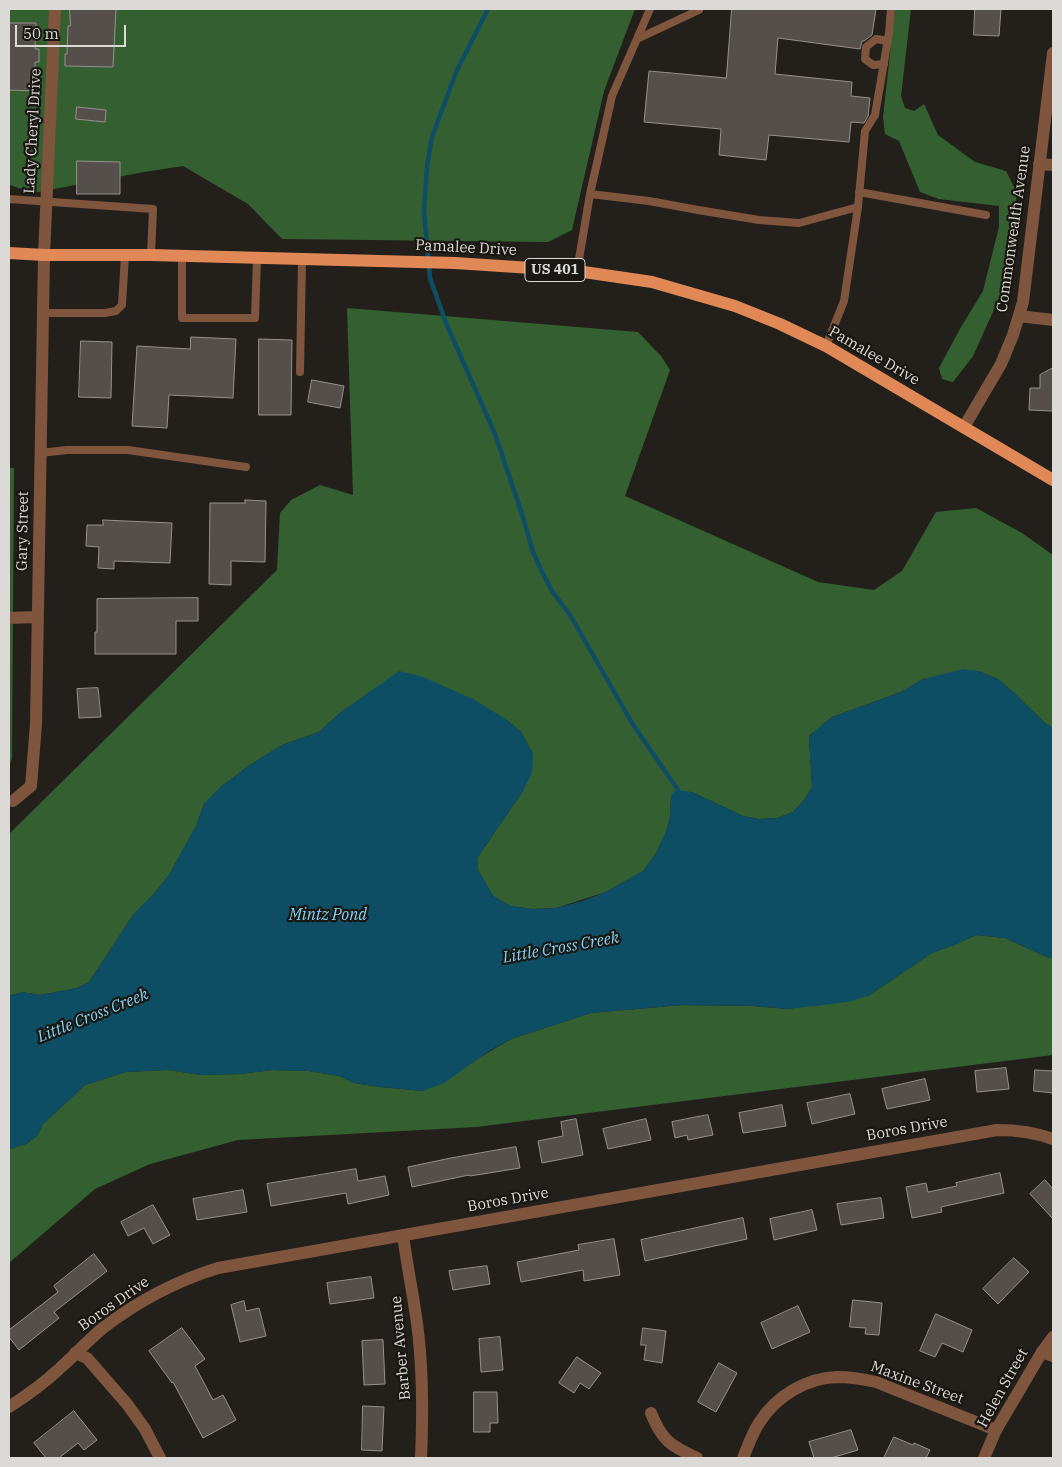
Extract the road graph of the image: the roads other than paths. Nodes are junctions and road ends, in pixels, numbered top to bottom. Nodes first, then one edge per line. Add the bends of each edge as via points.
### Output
1 (55, 9) edge
2 (650, 9) edge
3 (891, 9) edge
4 (699, 10) dead end
5 (637, 39) junction
6 (888, 41) junction
7 (1053, 52) edge
8 (884, 64) junction
9 (1039, 164) junction
10 (1053, 165) edge
11 (859, 192) junction
12 (590, 194) junction
13 (9, 200) edge
14 (46, 202) junction
15 (858, 207) junction
16 (986, 215) dead end
17 (9, 253) edge
18 (44, 255) junction
19 (125, 255) junction
20 (151, 255) junction
21 (182, 256) junction
22 (258, 258) junction
23 (302, 259) junction
24 (577, 271) junction
25 (43, 313) junction
26 (1019, 316) junction
27 (1053, 320) edge
28 (826, 346) junction
29 (300, 372) dead end
30 (964, 427) junction
31 (40, 453) junction
32 (246, 467) dead end
33 (1053, 480) edge
34 (37, 617) junction
35 (9, 618) edge
36 (13, 801) dead end
37 (1053, 1139) edge
38 (403, 1235) junction
39 (1053, 1337) edge
40 (75, 1353) junction
41 (1048, 1354) edge
42 (9, 1407) edge
43 (651, 1413) dead end
44 (996, 1430) junction
45 (160, 1458) edge
46 (421, 1458) edge
47 (697, 1458) edge
48 (743, 1458) edge
49 (984, 1458) edge

1 - 14 street, Lady Cheryl Drive
2 - 5 lane
3 - 6 lane
4 - 5 lane
5 - 12 lane via 612,96
6 - 8 lane
6 - 8 lane via 876,39 866,47 865,59 873,65
7 - 9 street, Commonwealth Avenue
8 - 11 lane via 876,115 865,131
9 - 10 street
9 - 26 street, Commonwealth Avenue
11 - 15 lane
11 - 16 lane
12 - 15 lane via 759,220 799,222
12 - 24 lane
13 - 14 lane
14 - 18 street, Lady Cheryl Drive
14 - 20 lane via 153,209
15 - 28 lane via 844,301
17 - 18 main road, Pamalee Drive / US 401
18 - 19 main road, Pamalee Drive / US 401
18 - 25 street, Gary Street
19 - 20 main road, Pamalee Drive / US 401
19 - 25 lane via 122,305 116,311 105,314
20 - 21 main road, Pamalee Drive / US 401
21 - 22 main road, Pamalee Drive / US 401
21 - 22 lane via 182,318 256,318
22 - 23 main road, Pamalee Drive / US 401
23 - 24 main road, Pamalee Drive / US 401 via 454,263
23 - 29 lane
24 - 28 main road, Pamalee Drive / US 401 via 652,282 735,306
25 - 31 street, Gary Street
26 - 27 street
26 - 30 street, Commonwealth Avenue via 1001,364
28 - 30 main road, Pamalee Drive / US 401
30 - 33 main road, Pamalee Drive / US 401
31 - 32 lane via 128,450
31 - 34 street, Gary Street
34 - 35 street
34 - 36 street, Gary Street via 36,724 31,786
37 - 38 street, Boros Drive via 1037,1133 997,1130
38 - 40 street, Boros Drive via 199,1274 136,1305
38 - 46 street, Barber Avenue via 420,1357
39 - 41 street, Helen Street
40 - 42 street, Boros Drive
40 - 45 street via 87,1358 127,1404
41 - 44 street, Helen Street
43 - 47 street via 666,1440
44 - 48 street, Maxine Street via 876,1382 836,1377 806,1384 772,1406 760,1421
44 - 49 street, Helen Street

